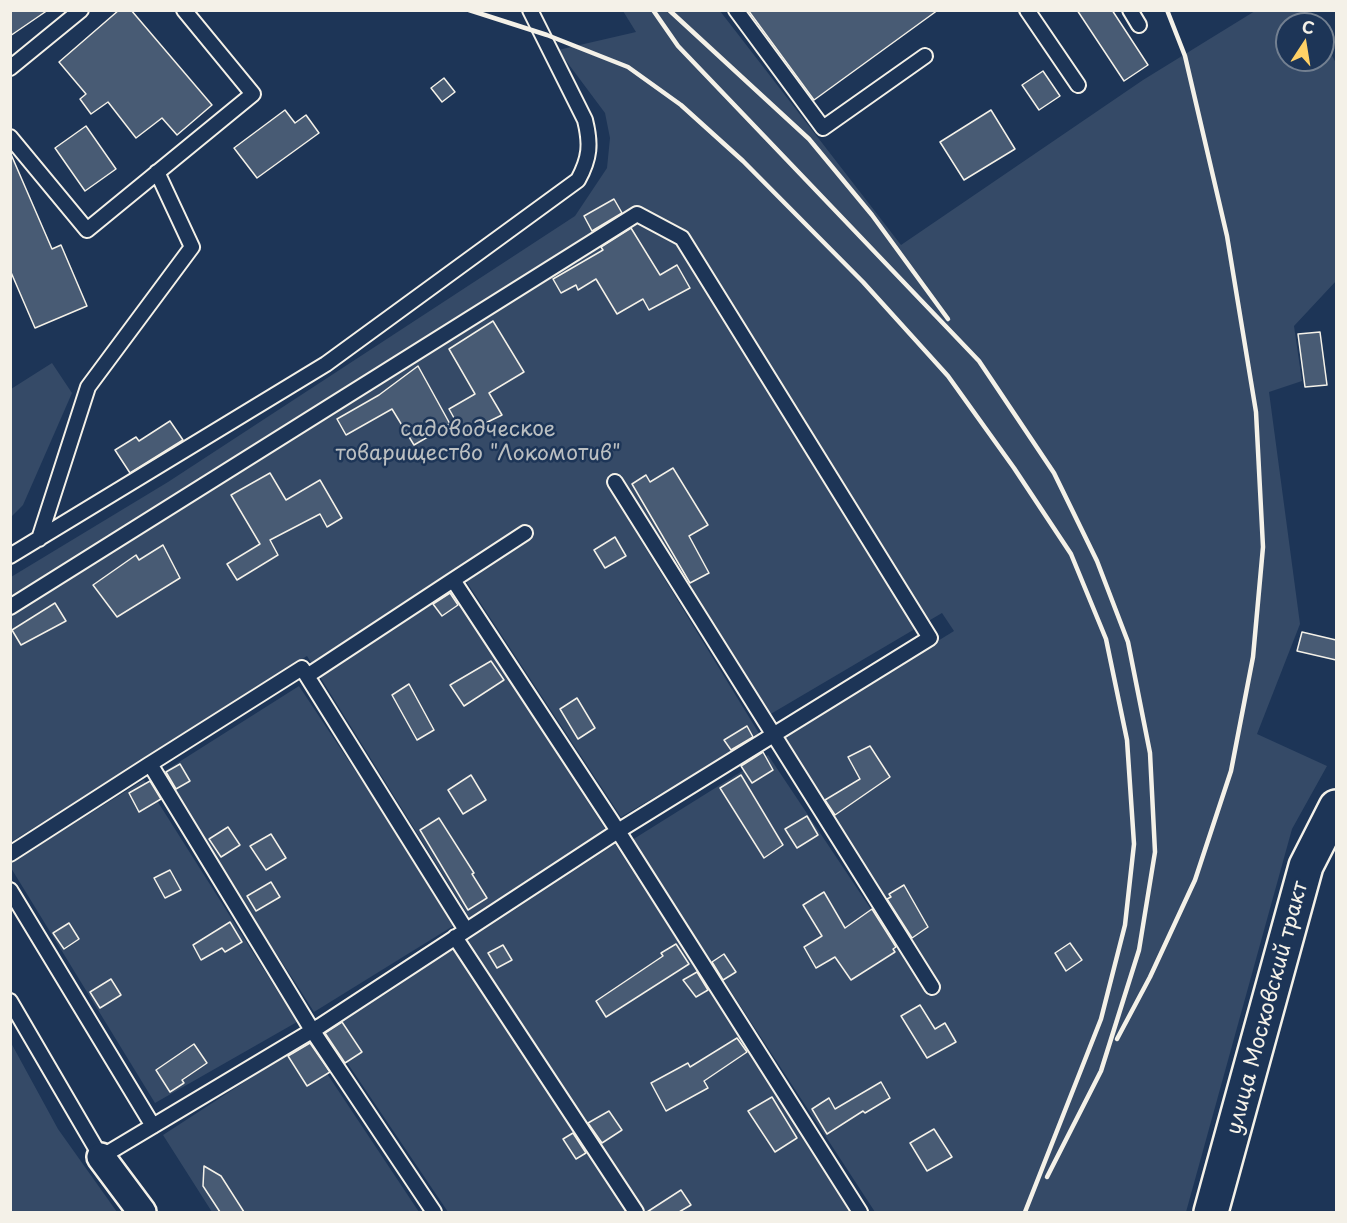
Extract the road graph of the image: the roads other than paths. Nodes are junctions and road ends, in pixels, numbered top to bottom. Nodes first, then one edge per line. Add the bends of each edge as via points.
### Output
1 (81, 10) edge
2 (184, 10) edge
3 (530, 10) edge
4 (736, 10) edge
5 (1027, 10) edge
6 (1130, 10) edge
7 (1138, 25) dead end
8 (925, 56) dead end
9 (10, 68) edge
10 (1077, 85) dead end
11 (10, 137) edge
12 (157, 172) junction
13 (615, 482) dead end
14 (525, 533) dead end
15 (39, 539) junction
16 (10, 556) edge
17 (453, 580) junction
18 (10, 607) edge
19 (306, 676) junction
20 (773, 735) junction
21 (150, 764) junction
22 (1336, 807) edge
23 (618, 831) junction
24 (10, 854) edge
25 (10, 890) edge
26 (460, 934) junction
27 (932, 987) dead end
28 (10, 1001) edge
29 (312, 1030) junction
30 (153, 1126) junction
31 (101, 1157) junction
32 (142, 1212) edge
33 (434, 1212) edge
34 (636, 1212) edge
35 (860, 1212) edge
36 (1211, 1212) edge

1 - 9 lane
2 - 12 lane via 253,94
3 - 15 lane via 585,120 590,153 578,180 326,364
4 - 8 lane via 823,129
5 - 10 lane
6 - 7 lane
11 - 12 lane via 87,230
12 - 15 lane via 192,246 88,387
13 - 20 lane
14 - 17 lane
15 - 16 lane
17 - 19 lane
17 - 23 lane
18 - 20 lane via 637,214 682,238 930,638
19 - 21 lane via 302,668
19 - 26 lane
20 - 23 lane
20 - 27 lane
21 - 24 lane
21 - 29 lane
22 - 36 street, улица Московский тракт via 1306,866
23 - 26 lane
23 - 35 lane
25 - 30 lane
26 - 29 lane
26 - 34 lane
28 - 31 lane
29 - 30 lane
29 - 33 lane
30 - 31 lane
31 - 32 street

